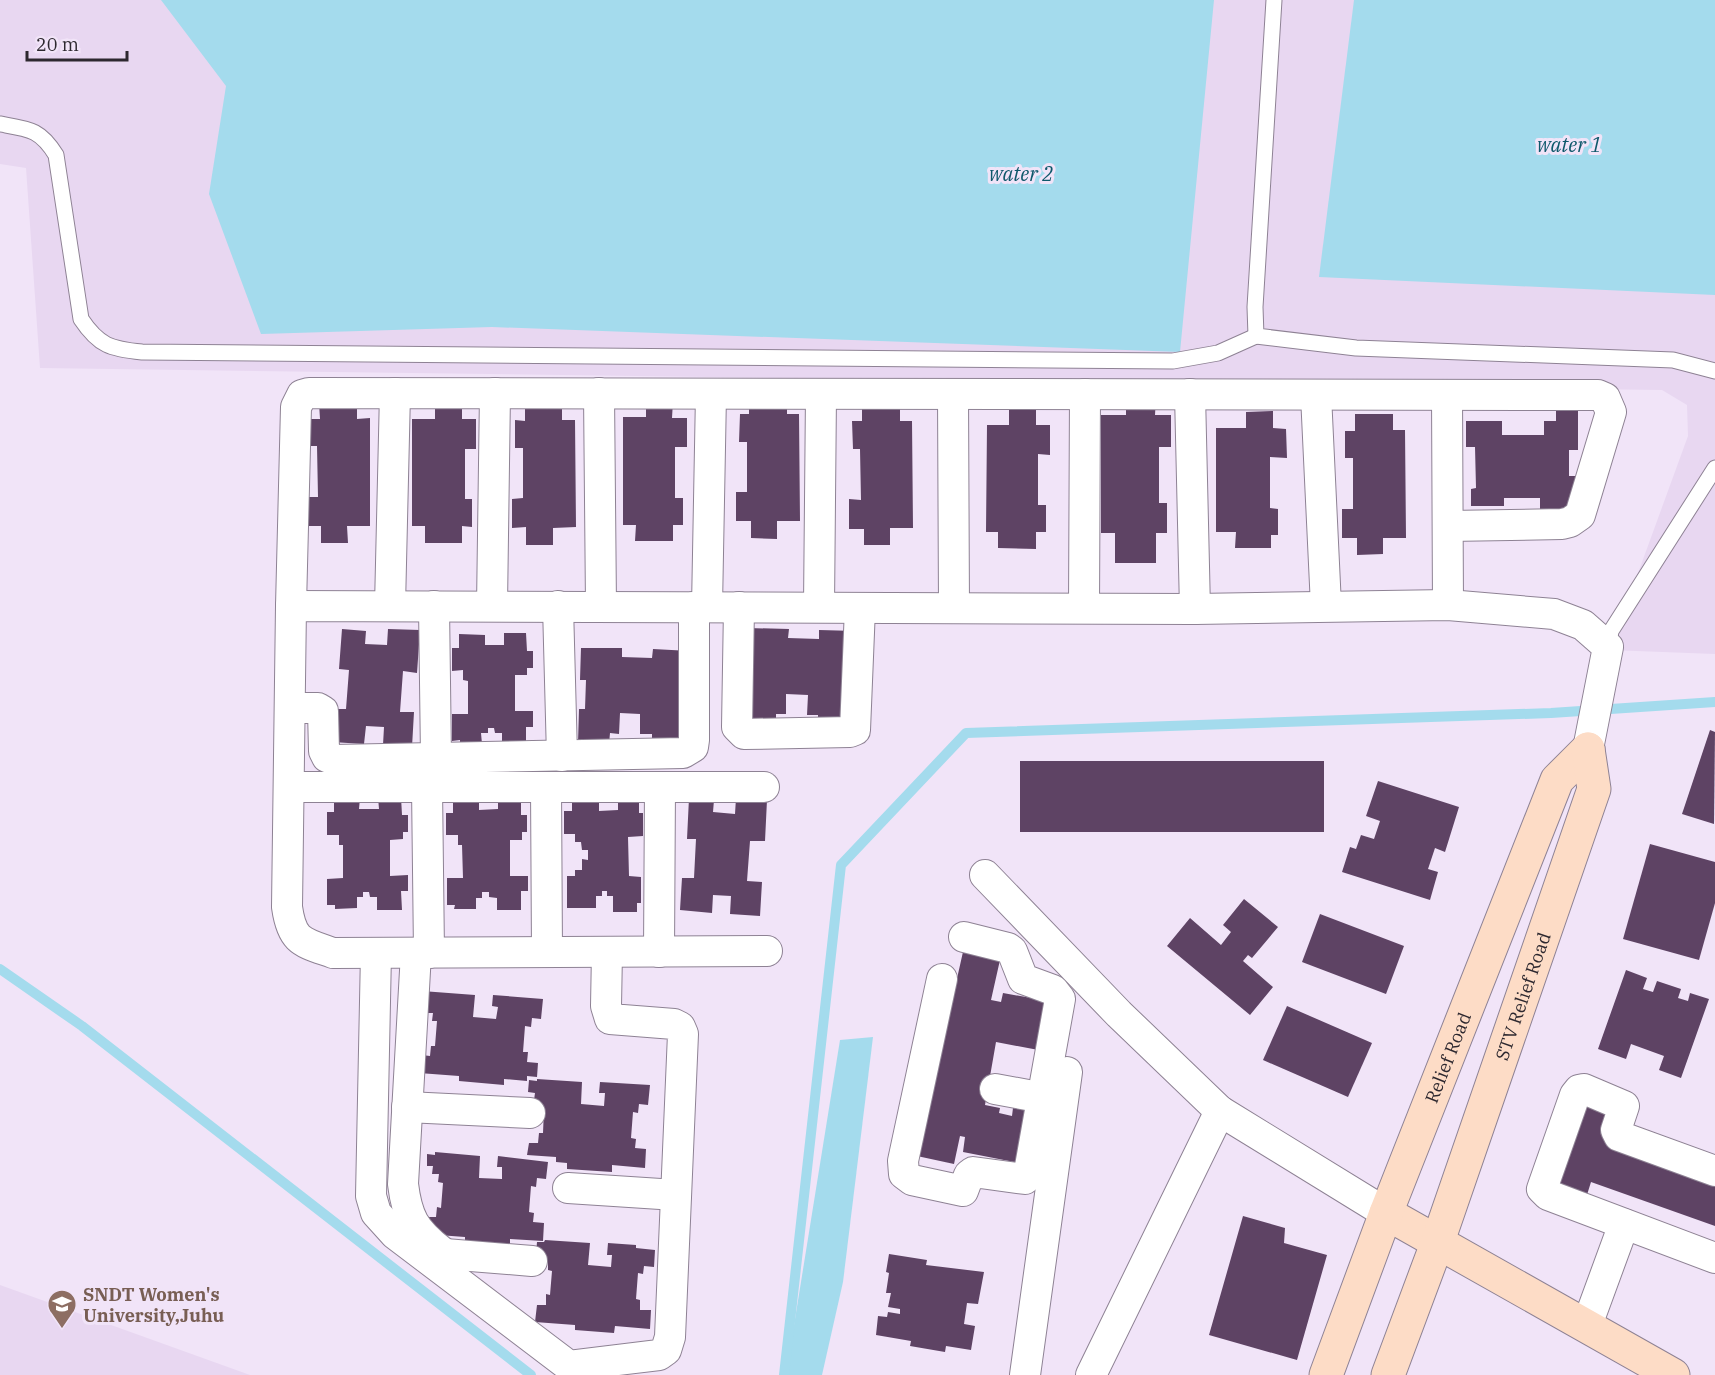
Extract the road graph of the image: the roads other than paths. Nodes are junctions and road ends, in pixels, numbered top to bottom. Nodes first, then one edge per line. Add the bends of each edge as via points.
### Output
1 (1274, 0) edge
2 (0, 124) edge
3 (1256, 336) junction
4 (1715, 371) edge
5 (395, 393) junction
6 (495, 393) junction
7 (599, 393) junction
8 (821, 393) junction
9 (711, 394) junction
10 (953, 394) junction
11 (1085, 394) junction
12 (1190, 394) junction
13 (1316, 395) junction
14 (1447, 395) junction
15 (1715, 468) edge
16 (1448, 526) junction
17 (1448, 605) junction
18 (291, 606) junction
19 (390, 606) junction
20 (434, 606) junction
21 (492, 606) junction
22 (558, 606) junction
23 (601, 606) junction
24 (1326, 606) junction
25 (700, 607) junction
26 (739, 607) junction
27 (819, 607) junction
28 (860, 608) junction
29 (954, 608) junction
30 (1084, 608) junction
31 (1194, 609) junction
32 (1607, 654) junction
33 (290, 708) junction
34 (1590, 743) junction
35 (562, 756) junction
36 (436, 758) junction
37 (289, 787) junction
38 (427, 787) junction
39 (546, 787) junction
40 (660, 787) junction
41 (764, 787) dead end
42 (985, 875) dead end
43 (1501, 923) junction
44 (1543, 936) junction
45 (964, 937) dead end
46 (767, 951) dead end
47 (547, 952) junction
48 (608, 952) junction
49 (659, 952) junction
50 (376, 953) junction
51 (422, 953) junction
52 (1080, 974) junction
53 (942, 979) dead end
54 (995, 1089) dead end
55 (1053, 1099) junction
56 (407, 1107) junction
57 (1220, 1111) junction
58 (530, 1113) dead end
59 (1715, 1171) edge
60 (568, 1188) dead end
61 (676, 1195) junction
62 (1386, 1213) junction
63 (1624, 1224) junction
64 (1438, 1241) junction
65 (445, 1254) junction
66 (1715, 1258) edge
67 (532, 1261) dead end
68 (1587, 1325) junction
69 (587, 1364) junction
70 (1025, 1375) edge
71 (1091, 1375) edge
72 (1326, 1375) edge
73 (1388, 1375) edge
74 (1673, 1375) edge

1 - 3 lane
2 - 3 lane via 45,137 56,155 81,319 94,338 116,349 1173,361 1218,353
3 - 4 lane via 1356,348 1673,360
5 - 6 street
5 - 18 street via 309,393 297,400
5 - 19 street
6 - 7 street
6 - 21 street
7 - 9 street
7 - 23 street
8 - 9 street
8 - 10 street
8 - 27 street
9 - 25 street
10 - 11 street
10 - 29 street
11 - 12 street
11 - 30 street
12 - 13 street
12 - 31 street
13 - 14 street
13 - 24 street
14 - 16 street
14 - 16 street via 1598,395 1605,398 1611,412 1580,515 1575,520 1562,524
15 - 32 lane via 1611,631
16 - 17 street
17 - 24 street
17 - 32 street via 1554,614 1582,625
18 - 19 street
18 - 33 street
19 - 20 street
20 - 21 street
20 - 36 street
21 - 22 street
22 - 23 street
22 - 35 street
23 - 25 street
24 - 31 street
25 - 26 street
25 - 35 street via 693,747 683,753
26 - 27 street
26 - 28 street via 737,727 744,734 855,730
27 - 28 street
28 - 29 street
29 - 30 street
30 - 31 street
32 - 34 street
33 - 36 street via 323,711 327,758
33 - 37 street
34 - 43 street, Relief Road via 1557,780
34 - 44 street, STV Relief Road via 1594,789
35 - 36 street
37 - 38 street
37 - 50 street via 290,928 302,942 333,953
38 - 39 street
38 - 51 street
39 - 40 street
39 - 47 street
40 - 41 street
40 - 49 street
42 - 52 street
43 - 44 street
43 - 62 street, Relief Road
44 - 64 street, STV Relief Road
45 - 55 street via 1008,948 1023,979 1058,993
46 - 49 street
47 - 48 street
47 - 51 street
48 - 49 street
48 - 61 street via 606,1006 610,1019 674,1024 683,1034
50 - 51 street
50 - 69 street via 371,1196 376,1213 395,1234 569,1366
51 - 56 street
52 - 55 street
52 - 57 street
53 - 55 street via 903,1161 904,1174 912,1180 963,1191 973,1172 1025,1179
54 - 55 street
55 - 70 street
56 - 58 street
56 - 65 street via 403,1184 406,1210 420,1235
57 - 62 street
57 - 71 street
59 - 63 street via 1619,1136 1616,1130 1624,1106 1579,1090 1542,1189 1548,1195
60 - 61 street
61 - 69 street via 670,1337 666,1350 659,1355
62 - 64 street
62 - 72 street, Relief Road
63 - 66 street
63 - 68 street
64 - 68 street
64 - 73 street
65 - 67 street
65 - 69 street
68 - 74 street

